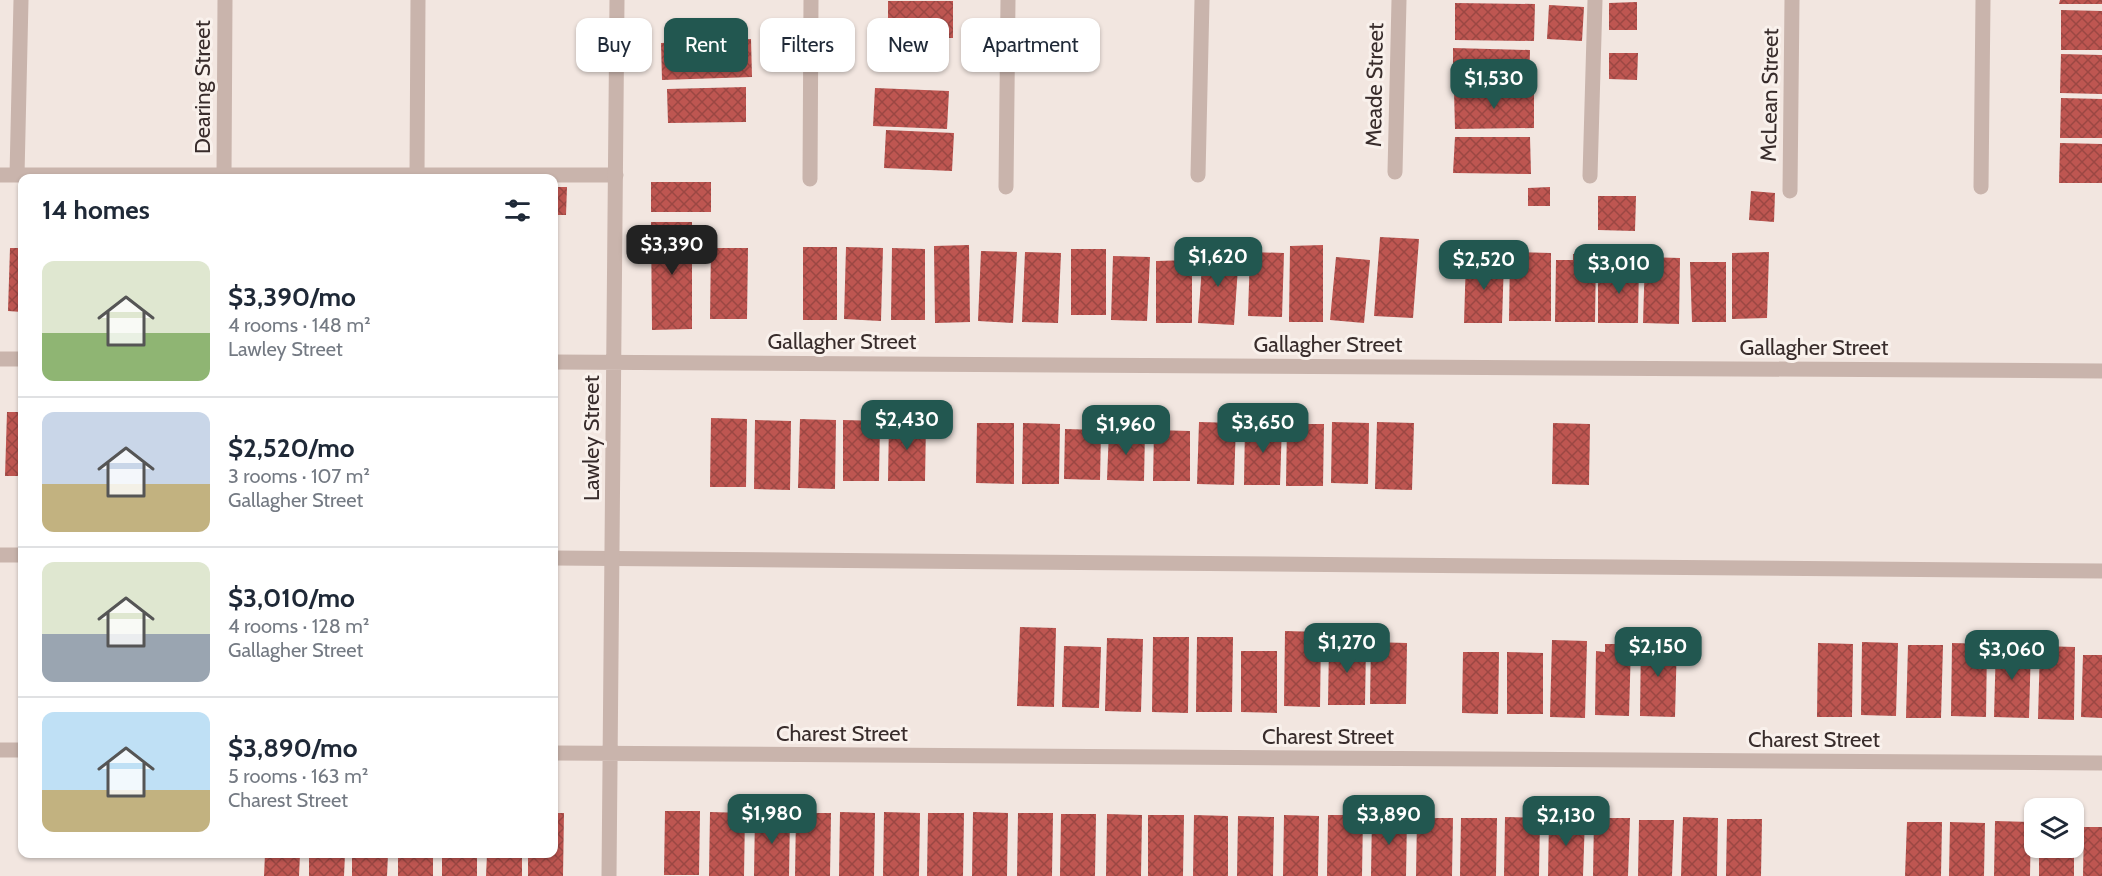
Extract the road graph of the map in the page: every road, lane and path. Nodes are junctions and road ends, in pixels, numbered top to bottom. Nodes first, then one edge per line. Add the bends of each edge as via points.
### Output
1 (21, 0) edge
2 (225, 0) edge
3 (418, 0) edge
4 (617, 0) edge
5 (811, 0) edge
6 (1008, 0) edge
7 (1202, 0) edge
8 (1399, 0) edge
9 (1595, 0) edge
10 (1792, 0) edge
11 (1983, 0) edge
12 (1395, 172) dead end
13 (224, 174) edge
14 (417, 174) edge
15 (0, 175) edge
16 (17, 175) joint
17 (558, 175) edge
18 (616, 175) junction
19 (1198, 175) dead end
20 (1590, 176) dead end
21 (810, 179) dead end
22 (1981, 187) dead end
23 (1006, 188) dead end
24 (1790, 191) dead end
25 (0, 359) edge
26 (18, 359) edge
27 (558, 362) edge
28 (614, 362) junction
29 (2102, 371) edge
30 (0, 555) edge
31 (18, 555) edge
32 (558, 558) edge
33 (613, 559) junction
34 (2102, 571) edge
35 (0, 750) edge
36 (18, 750) edge
37 (558, 753) edge
38 (611, 754) junction
39 (2102, 763) edge
40 (609, 876) edge

1 - 16 street
2 - 13 street, Dearing Street
3 - 14 street
4 - 18 street, Lawley Street
5 - 21 street
6 - 23 street
7 - 19 street
8 - 12 street, Meade Street
9 - 20 street
10 - 24 street, McLean Street
11 - 22 street
15 - 16 street
17 - 18 street
18 - 28 street, Lawley Street
25 - 26 street
27 - 28 street, Gallagher Street
28 - 29 street, Gallagher Street
28 - 33 street, Lawley Street
30 - 31 street
32 - 33 street
33 - 34 street
33 - 38 street, Lawley Street
35 - 36 street
37 - 38 street, Charest Street
38 - 39 street, Charest Street
38 - 40 street, Lawley Street

